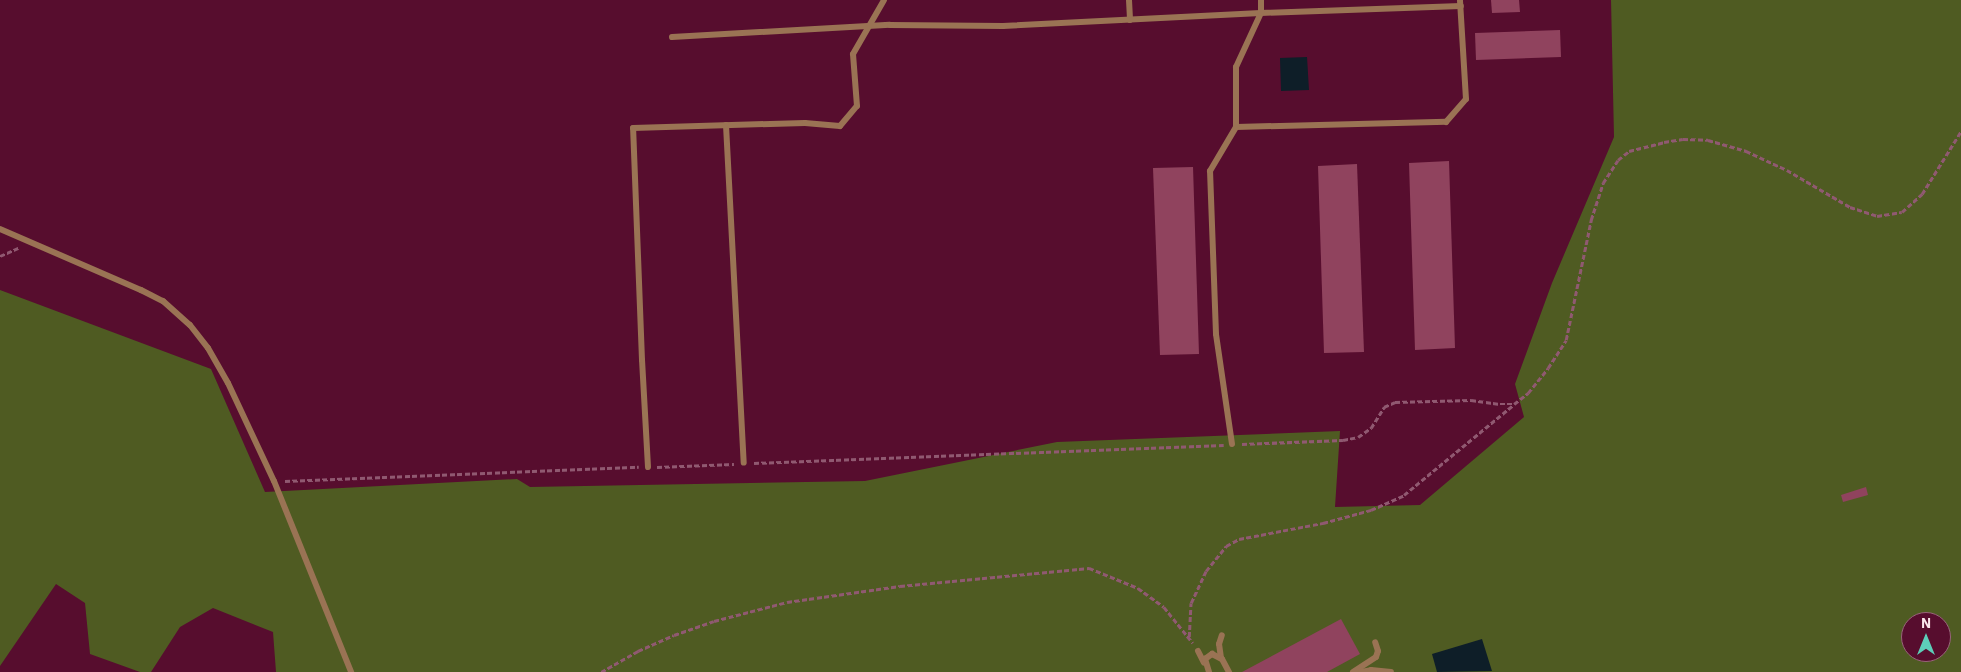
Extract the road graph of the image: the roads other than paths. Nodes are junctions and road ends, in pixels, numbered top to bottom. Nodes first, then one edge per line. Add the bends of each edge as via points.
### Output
1 (884, 0) edge
2 (1129, 0) edge
3 (1261, 0) edge
4 (1461, 3) edge
5 (1261, 13) junction
6 (1130, 20) junction
7 (870, 26) junction
8 (672, 37) dead end
9 (726, 125) junction
10 (1236, 126) junction
11 (0, 229) edge
12 (1232, 444) road end
13 (744, 463) road end
14 (648, 467) road end
15 (1222, 635) dead end
16 (1375, 642) dead end
17 (1198, 651) road end
18 (1222, 659) junction
19 (1207, 669) edge
20 (351, 672) edge
21 (1229, 672) edge
22 (1353, 672) edge
23 (1361, 672) edge
24 (1391, 672) edge

1 - 7 lane
2 - 6 lane
3 - 5 lane
4 - 5 lane
4 - 10 lane via 1466,99 1446,122
5 - 6 lane
5 - 10 lane via 1236,67
6 - 7 lane via 1003,26
7 - 8 lane
7 - 9 lane via 853,54 857,106 840,126 805,122
9 - 13 lane
9 - 14 lane via 633,128
10 - 12 lane via 1210,172 1216,334
11 - 20 lane via 156,298 190,325 228,383 274,481
15 - 18 lane via 1219,644
16 - 22 lane via 1376,657
17 - 19 lane
18 - 19 lane via 1217,655 1208,656 1205,659
18 - 21 lane
23 - 24 lane

